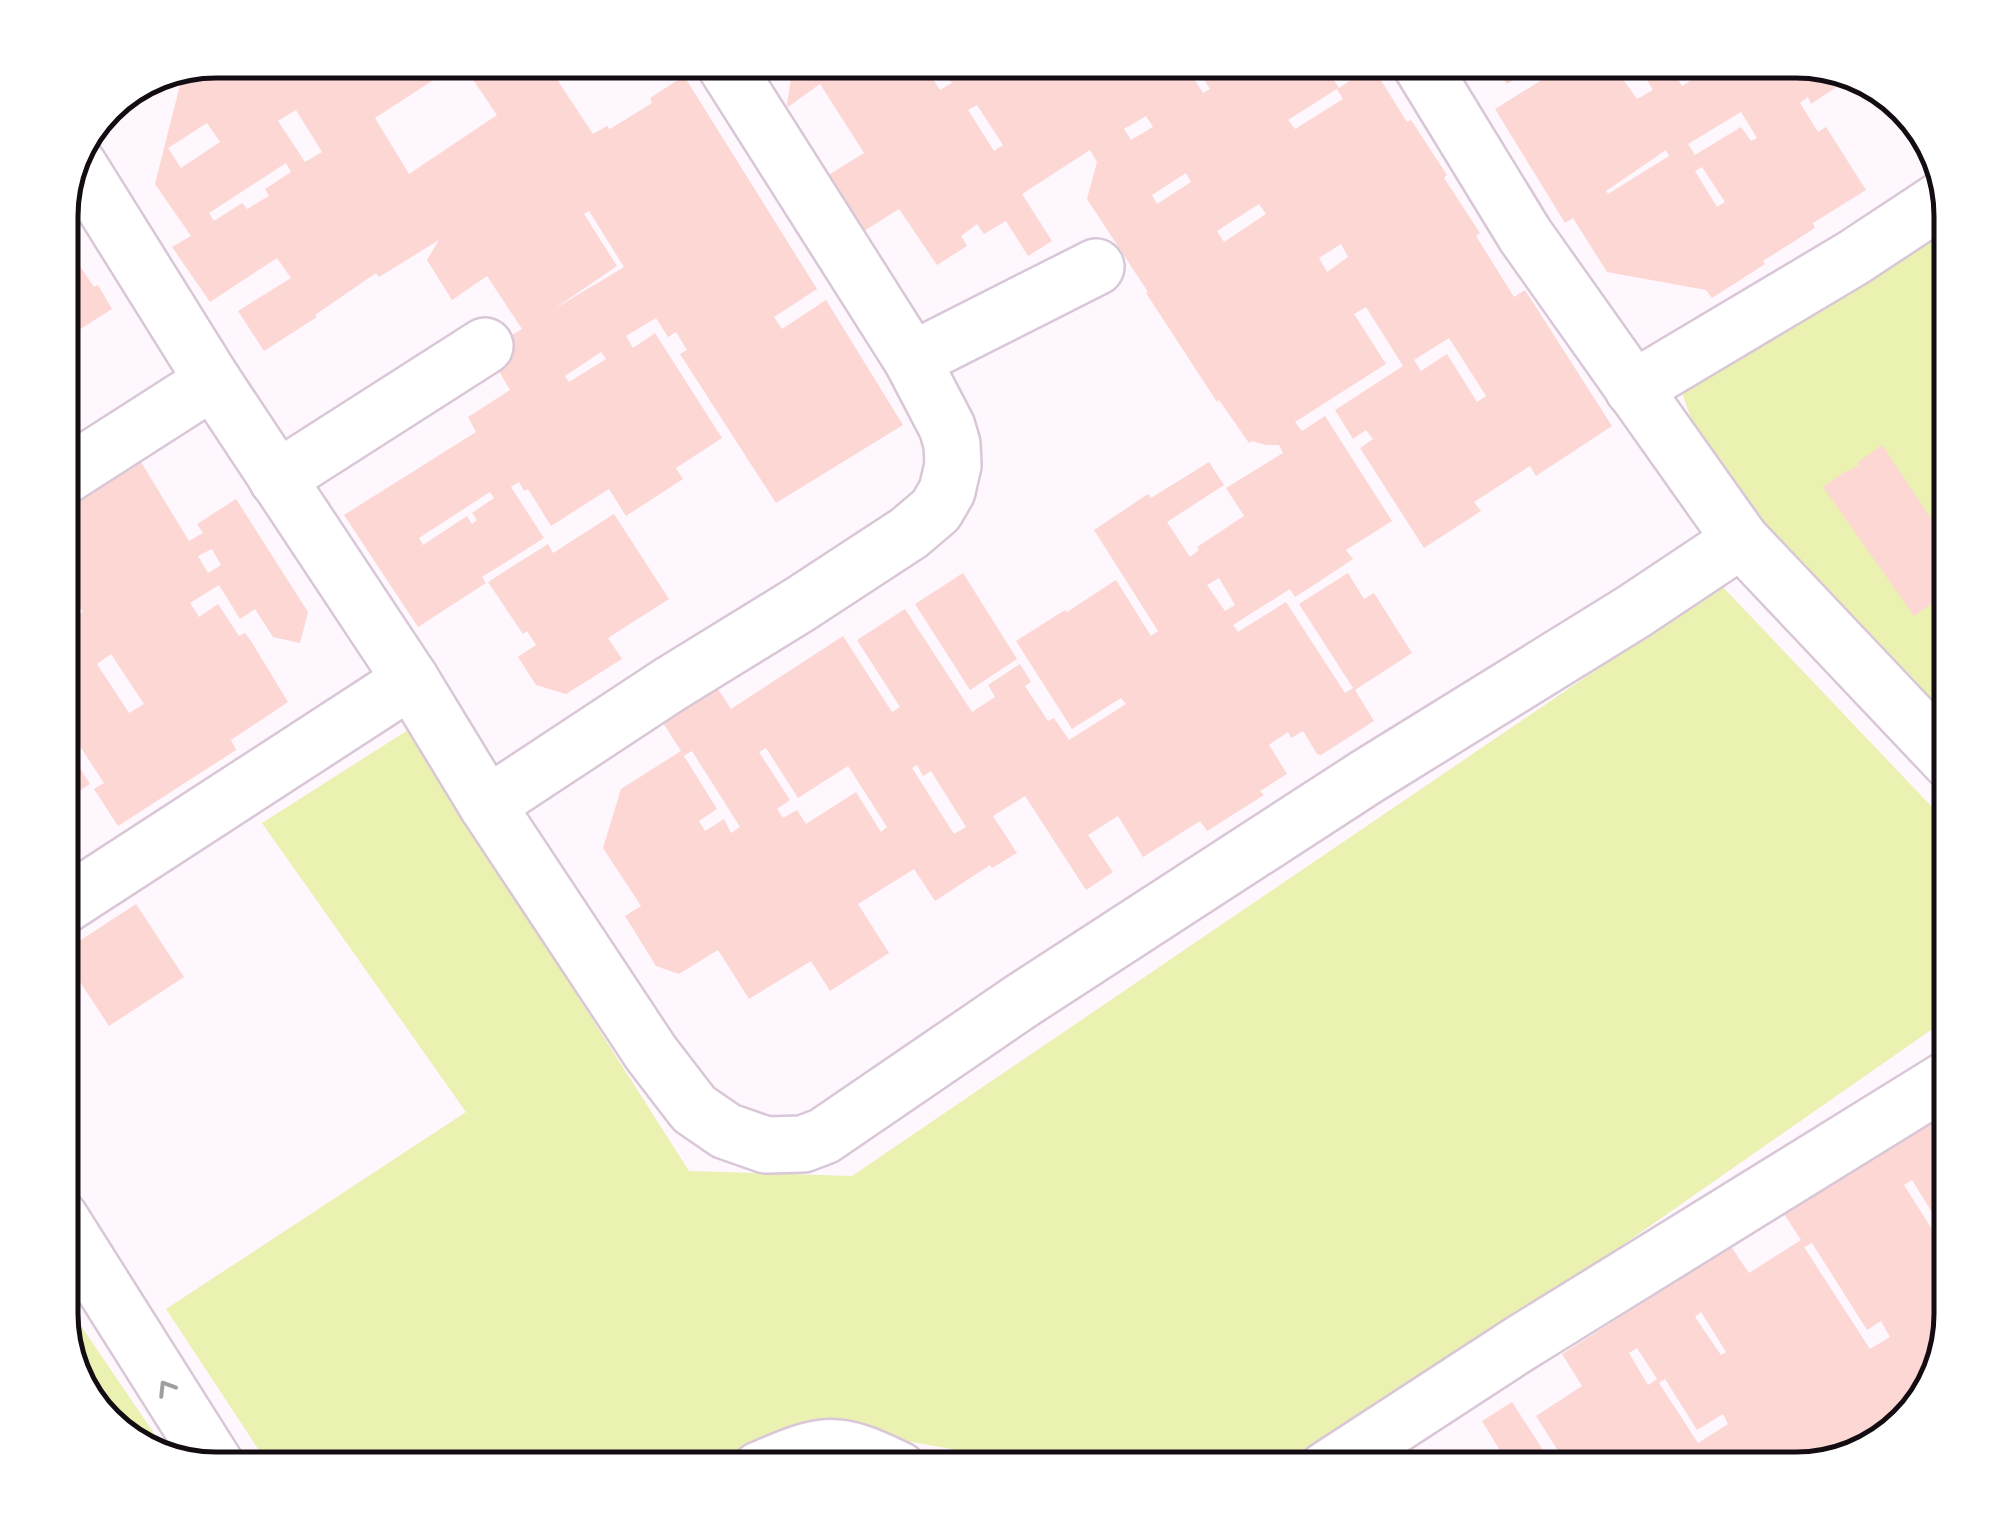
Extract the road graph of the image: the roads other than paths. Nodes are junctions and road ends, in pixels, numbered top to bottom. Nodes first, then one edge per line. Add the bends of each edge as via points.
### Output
1 (733, 78) edge
2 (1429, 78) edge
3 (84, 174) edge
4 (1933, 205) edge
5 (1096, 266) dead end
6 (485, 346) dead end
7 (912, 360) junction
8 (213, 382) junction
9 (1633, 390) junction
10 (78, 468) edge
11 (277, 479) junction
12 (1740, 540) junction
13 (411, 680) junction
14 (1934, 744) edge
15 (487, 805) junction
16 (78, 896) edge
17 (1934, 1087) edge
18 (78, 1247) edge
19 (207, 1452) edge
20 (802, 1452) edge
21 (861, 1452) edge
22 (1353, 1452) edge

1 - 7 street
2 - 9 street via 1525,236
3 - 8 street
4 - 9 street
5 - 7 street
6 - 11 street
7 - 15 street via 952,444 947,491 936,510
8 - 10 street
8 - 11 street
9 - 12 street
11 - 13 street
12 - 14 street
12 - 15 street via 1040,989 824,1136 802,1144 766,1146 694,1110
13 - 15 street
13 - 16 street
17 - 22 street
19 -> 18 street
20 - 21 street via 840,1446

